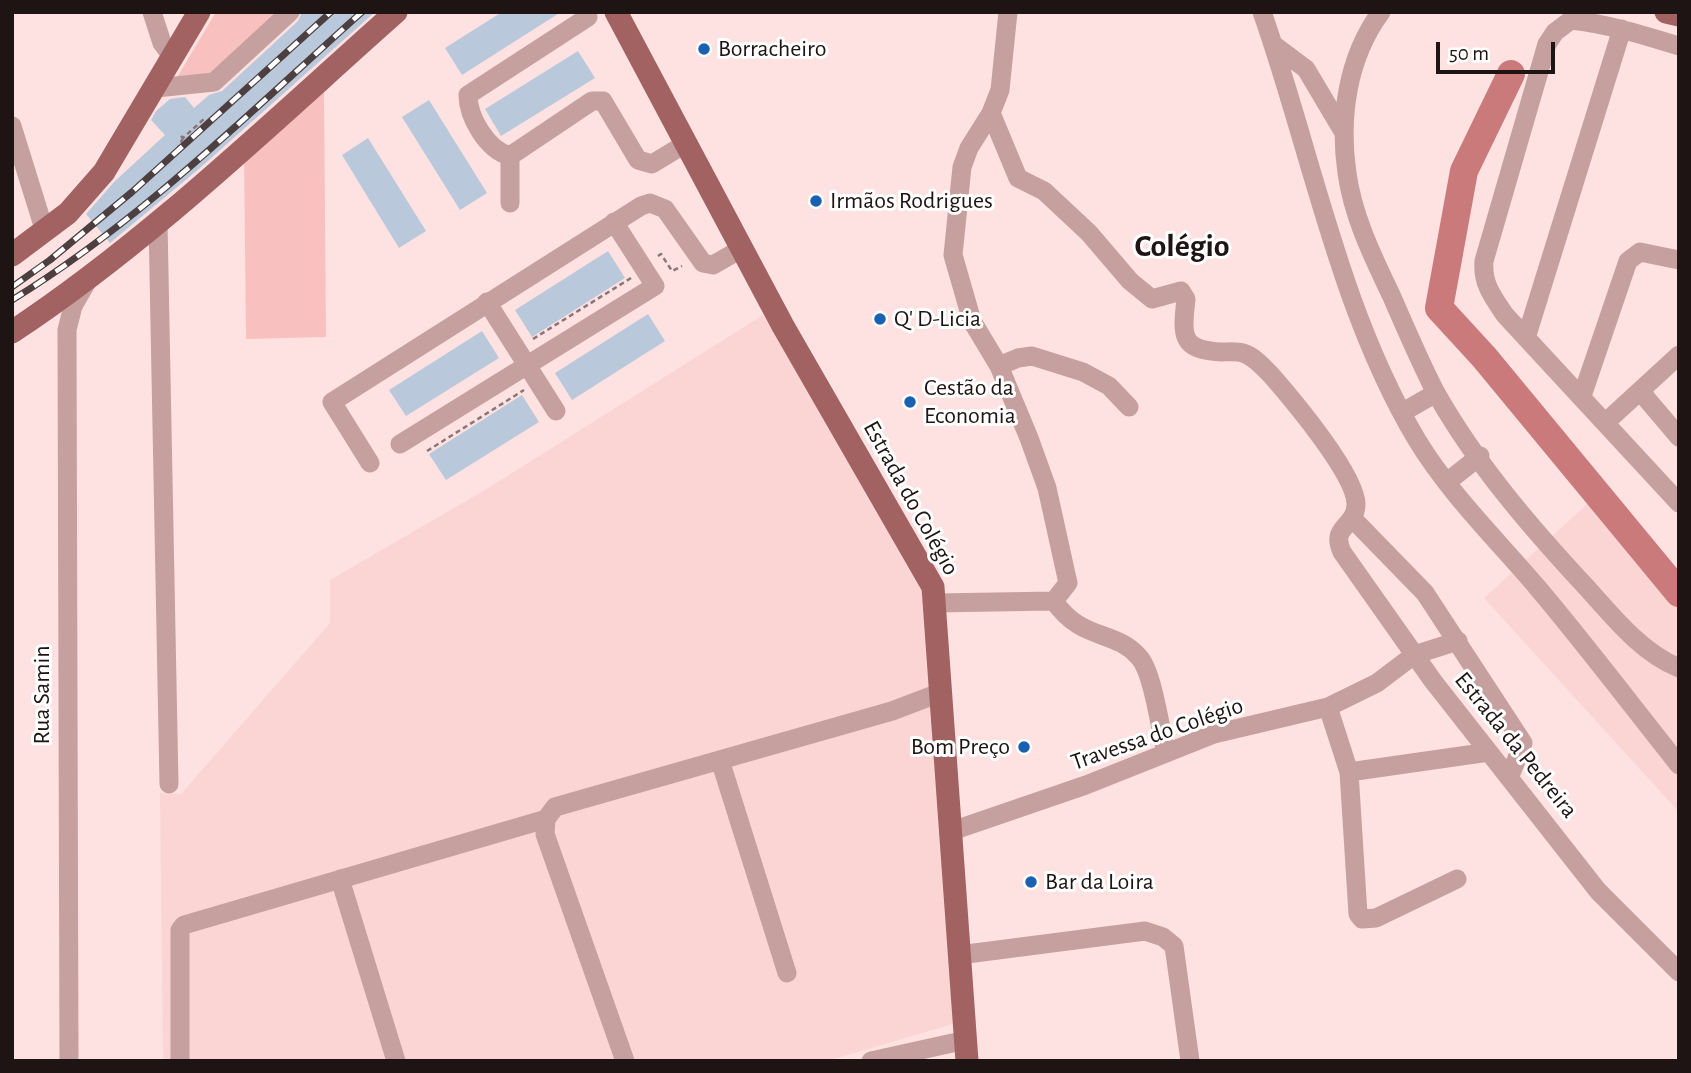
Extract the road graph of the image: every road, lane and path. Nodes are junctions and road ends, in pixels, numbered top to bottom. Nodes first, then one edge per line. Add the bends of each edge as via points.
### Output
1 (152, 12) edge
2 (199, 12) edge
3 (290, 12) edge
4 (396, 12) edge
5 (1008, 12) edge
6 (1262, 12) edge
7 (1381, 12) edge
8 (1666, 12) edge
9 (618, 14) edge
10 (1679, 15) edge
11 (588, 16) dead end
12 (1622, 29) junction
13 (1274, 45) junction
14 (1679, 46) edge
15 (173, 58) junction
16 (156, 88) junction
17 (991, 113) junction
18 (204, 119) dead end
19 (12, 126) edge
20 (1344, 133) junction
21 (685, 144) junction
22 (177, 150) dead end
23 (510, 156) junction
24 (510, 203) dead end
25 (158, 222) junction
26 (614, 222) junction
27 (46, 232) junction
28 (741, 249) junction
29 (12, 255) edge
30 (1679, 260) edge
31 (88, 280) junction
32 (488, 302) junction
33 (38, 315) junction
34 (67, 330) junction
35 (12, 332) edge
36 (1527, 335) junction
37 (1679, 339) edge
38 (1675, 358) edge
39 (528, 366) junction
40 (999, 366) junction
41 (1640, 391) junction
42 (1436, 393) junction
43 (1582, 396) junction
44 (1129, 407) dead end
45 (556, 411) dead end
46 (1403, 412) junction
47 (1606, 422) junction
48 (1679, 436) edge
49 (400, 444) dead end
50 (1480, 456) junction
51 (370, 463) dead end
52 (1447, 482) junction
53 (1679, 503) edge
54 (1352, 518) junction
55 (1054, 601) junction
56 (936, 603) junction
57 (1458, 640) junction
58 (1414, 656) junction
59 (1679, 668) edge
60 (942, 692) junction
61 (1328, 707) junction
62 (1166, 752) junction
63 (1489, 752) junction
64 (720, 760) junction
65 (1679, 765) edge
66 (1349, 772) junction
67 (1510, 776) junction
68 (169, 784) dead end
69 (546, 818) junction
70 (949, 832) junction
71 (340, 879) junction
72 (1457, 879) dead end
73 (959, 955) junction
74 (1679, 972) edge
75 (787, 973) dead end
76 (966, 1050) edge
77 (69, 1061) edge
78 (180, 1061) edge
79 (396, 1061) edge
80 (625, 1061) edge
81 (871, 1061) edge
82 (1190, 1061) edge

1 - 15 street via 162,43
2 - 15 main road
3 - 16 street via 214,82
4 - 25 main road
5 - 17 street via 1000,90
6 - 13 street
7 - 20 street via 1353,66
8 - 10 main road
9 - 21 main road, Estrada do Colégio
11 - 23 street via 468,95 468,110 491,144
12 - 14 street
12 - 36 street
12 - 36 street via 1571,20 1547,44 1483,275 1505,315
13 - 20 street via 1306,69
13 - 46 street via 1334,246
15 - 16 main road
16 - 27 main road via 104,172
17 - 40 street via 962,167 953,256 972,321
17 - 54 street via 1018,178 1044,191 1152,299 1181,291 1186,299 1183,330 1188,343 1200,351 1242,352 1271,376 1334,456 1354,495
18 - 22 path via 182,137
19 - 27 street
20 - 42 street via 1347,172 1359,220
21 - 23 street via 652,164 638,160 603,101 592,102
21 - 28 main road, Estrada do Colégio
23 - 24 street
25 - 31 main road
25 - 68 street
26 - 28 street via 641,206 659,204 704,263 713,265
26 - 32 street
26 - 39 street via 655,286
27 - 29 main road
28 - 56 main road, Estrada do Colégio via 924,567
30 - 43 street via 1640,252 1628,261
31 - 33 main road
31 - 34 street, Rua Samin
32 - 39 street
32 - 51 street via 332,402
33 - 34 street via 54,319
33 - 35 main road
34 - 77 street, Rua Samin
36 - 43 street
37 - 38 street
38 - 41 street
39 - 45 street
39 - 49 street
40 - 44 street via 1032,356 1083,372 1109,386
40 - 55 street via 1047,488 1067,571 1068,583
41 - 47 street
41 - 48 street
42 - 46 street
42 - 50 street
43 - 47 street
46 - 52 street
47 - 53 street
50 - 52 street
50 - 59 street via 1535,533 1615,619 1647,648
52 - 65 street
54 - 57 street via 1425,593
54 - 58 street, Estrada da Pedreira via 1337,542
55 - 56 street
55 - 62 street via 1077,627 1129,648 1141,658
56 - 60 main road, Estrada do Colégio
57 - 58 street, Travessa do Colégio
57 - 67 street via 1482,685 1523,743
58 - 61 street, Travessa do Colégio via 1377,683
58 - 63 street, Estrada da Pedreira
60 - 64 street via 892,711
60 - 70 main road, Estrada do Colégio
61 - 62 street, Travessa do Colégio via 1214,734
61 - 66 street
62 - 70 street, Travessa do Colégio
63 - 66 street
63 - 67 street, Estrada da Pedreira
64 - 69 street via 555,807
64 - 75 street
66 - 72 street via 1356,906 1362,919 1376,918
67 - 74 street, Estrada da Pedreira via 1598,891
69 - 71 street
69 - 80 street via 545,834
70 - 73 main road, Estrada do Colégio
71 - 78 street via 184,925 180,930
71 - 79 street
73 - 76 main road, Estrada do Colégio
73 - 82 street via 1145,931 1163,937 1174,946
76 - 81 street

